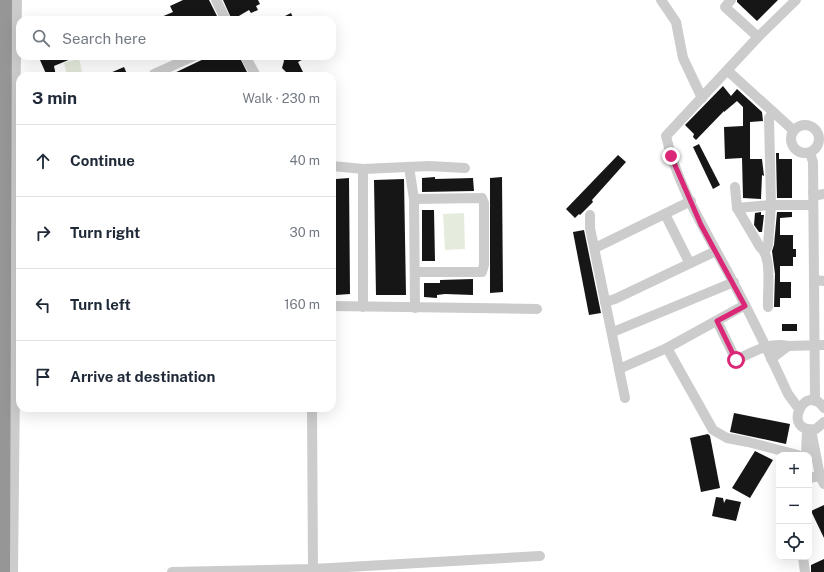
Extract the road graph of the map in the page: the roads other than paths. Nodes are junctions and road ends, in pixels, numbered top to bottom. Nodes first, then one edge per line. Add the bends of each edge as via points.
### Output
1 (5, 0) edge
2 (17, 0) edge
3 (216, 0) edge
4 (661, 0) edge
5 (731, 0) edge
6 (796, 0) edge
7 (16, 16) edge
8 (224, 16) edge
9 (16, 28) edge
10 (758, 37) junction
11 (185, 60) edge
12 (247, 60) edge
13 (728, 71) junction
14 (159, 72) edge
15 (254, 72) edge
16 (702, 98) junction
17 (773, 112) junction
18 (13, 113) edge
19 (793, 130) junction
20 (822, 134) edge
21 (810, 153) junction
22 (336, 166) edge
23 (409, 167) junction
24 (363, 168) junction
25 (465, 168) dead end
26 (735, 187) dead end
27 (813, 192) junction
28 (824, 194) edge
29 (414, 199) junction
30 (691, 201) junction
31 (771, 204) junction
32 (814, 205) junction
33 (737, 208) junction
34 (665, 214) junction
35 (590, 215) dead end
36 (819, 228) edge
37 (595, 248) junction
38 (716, 250) junction
39 (765, 251) junction
40 (16, 258) edge
41 (689, 262) junction
42 (414, 272) junction
43 (819, 281) edge
44 (734, 282) junction
45 (605, 302) junction
46 (336, 306) edge
47 (745, 306) junction
48 (363, 307) junction
49 (768, 307) dead end
50 (414, 308) junction
51 (537, 309) dead end
52 (819, 314) edge
53 (717, 321) junction
54 (613, 332) junction
55 (819, 345) edge
56 (16, 346) edge
57 (765, 346) junction
58 (788, 346) junction
59 (667, 348) junction
60 (771, 359) junction
61 (619, 369) junction
62 (625, 398) dead end
63 (815, 401) junction
64 (824, 408) edge
65 (798, 409) junction
66 (312, 412) edge
67 (817, 428) edge
68 (786, 452) edge
69 (815, 454) edge
70 (812, 478) edge
71 (822, 480) edge
72 (540, 556) dead end
73 (804, 560) edge
74 (313, 570) edge
75 (3, 572) edge
76 (13, 572) edge
77 (172, 572) edge
78 (805, 572) edge

1 - 18 highway
2 - 7 street
3 - 8 street
4 - 16 street via 676,22 683,58
5 - 10 street via 725,6
6 - 10 street
9 - 18 street
10 - 13 street
11 - 14 street
12 - 15 street
13 - 16 street
13 - 17 street
16 - 30 street via 666,136 671,156
17 - 19 street
17 - 31 street via 769,118
18 - 40 street
18 - 75 highway
19 - 20 street via 806,124
19 - 21 street via 790,139 793,148 801,153
20 - 21 street via 818,146
21 - 27 street via 813,162
22 - 24 street
23 - 24 street
23 - 25 street
23 - 29 street
24 - 48 street
26 - 33 street
27 - 28 street
27 - 32 street
29 - 42 street
29 - 42 street via 482,198 484,265 482,272
30 - 34 street
30 - 38 street
31 - 32 street
31 - 33 street
31 - 39 street via 768,246
32 - 36 street
33 - 39 street via 760,247
34 - 37 street
34 - 41 street
35 - 37 street
36 - 43 street
37 - 45 street
38 - 41 street
38 - 44 street
39 - 49 street via 769,274
41 - 45 street
42 - 50 street
43 - 52 street
44 - 47 street
44 - 54 street
45 - 54 street
46 - 48 street
47 - 53 street
47 - 57 street
48 - 50 street
50 - 51 street
52 - 55 street
53 - 57 street via 736,360
53 - 59 street
54 - 61 street
55 - 58 street
55 - 63 street
56 - 76 street
57 - 58 street
57 - 60 street
58 - 60 street
59 - 61 street
59 - 68 street via 713,430 727,438
60 - 65 street
61 - 62 street
63 - 64 street
63 - 65 street via 805,402
65 - 67 street via 797,418 802,427
66 - 74 street
67 - 69 street
69 - 71 street
70 - 71 street
72 - 74 street
73 - 78 street
74 - 77 street

